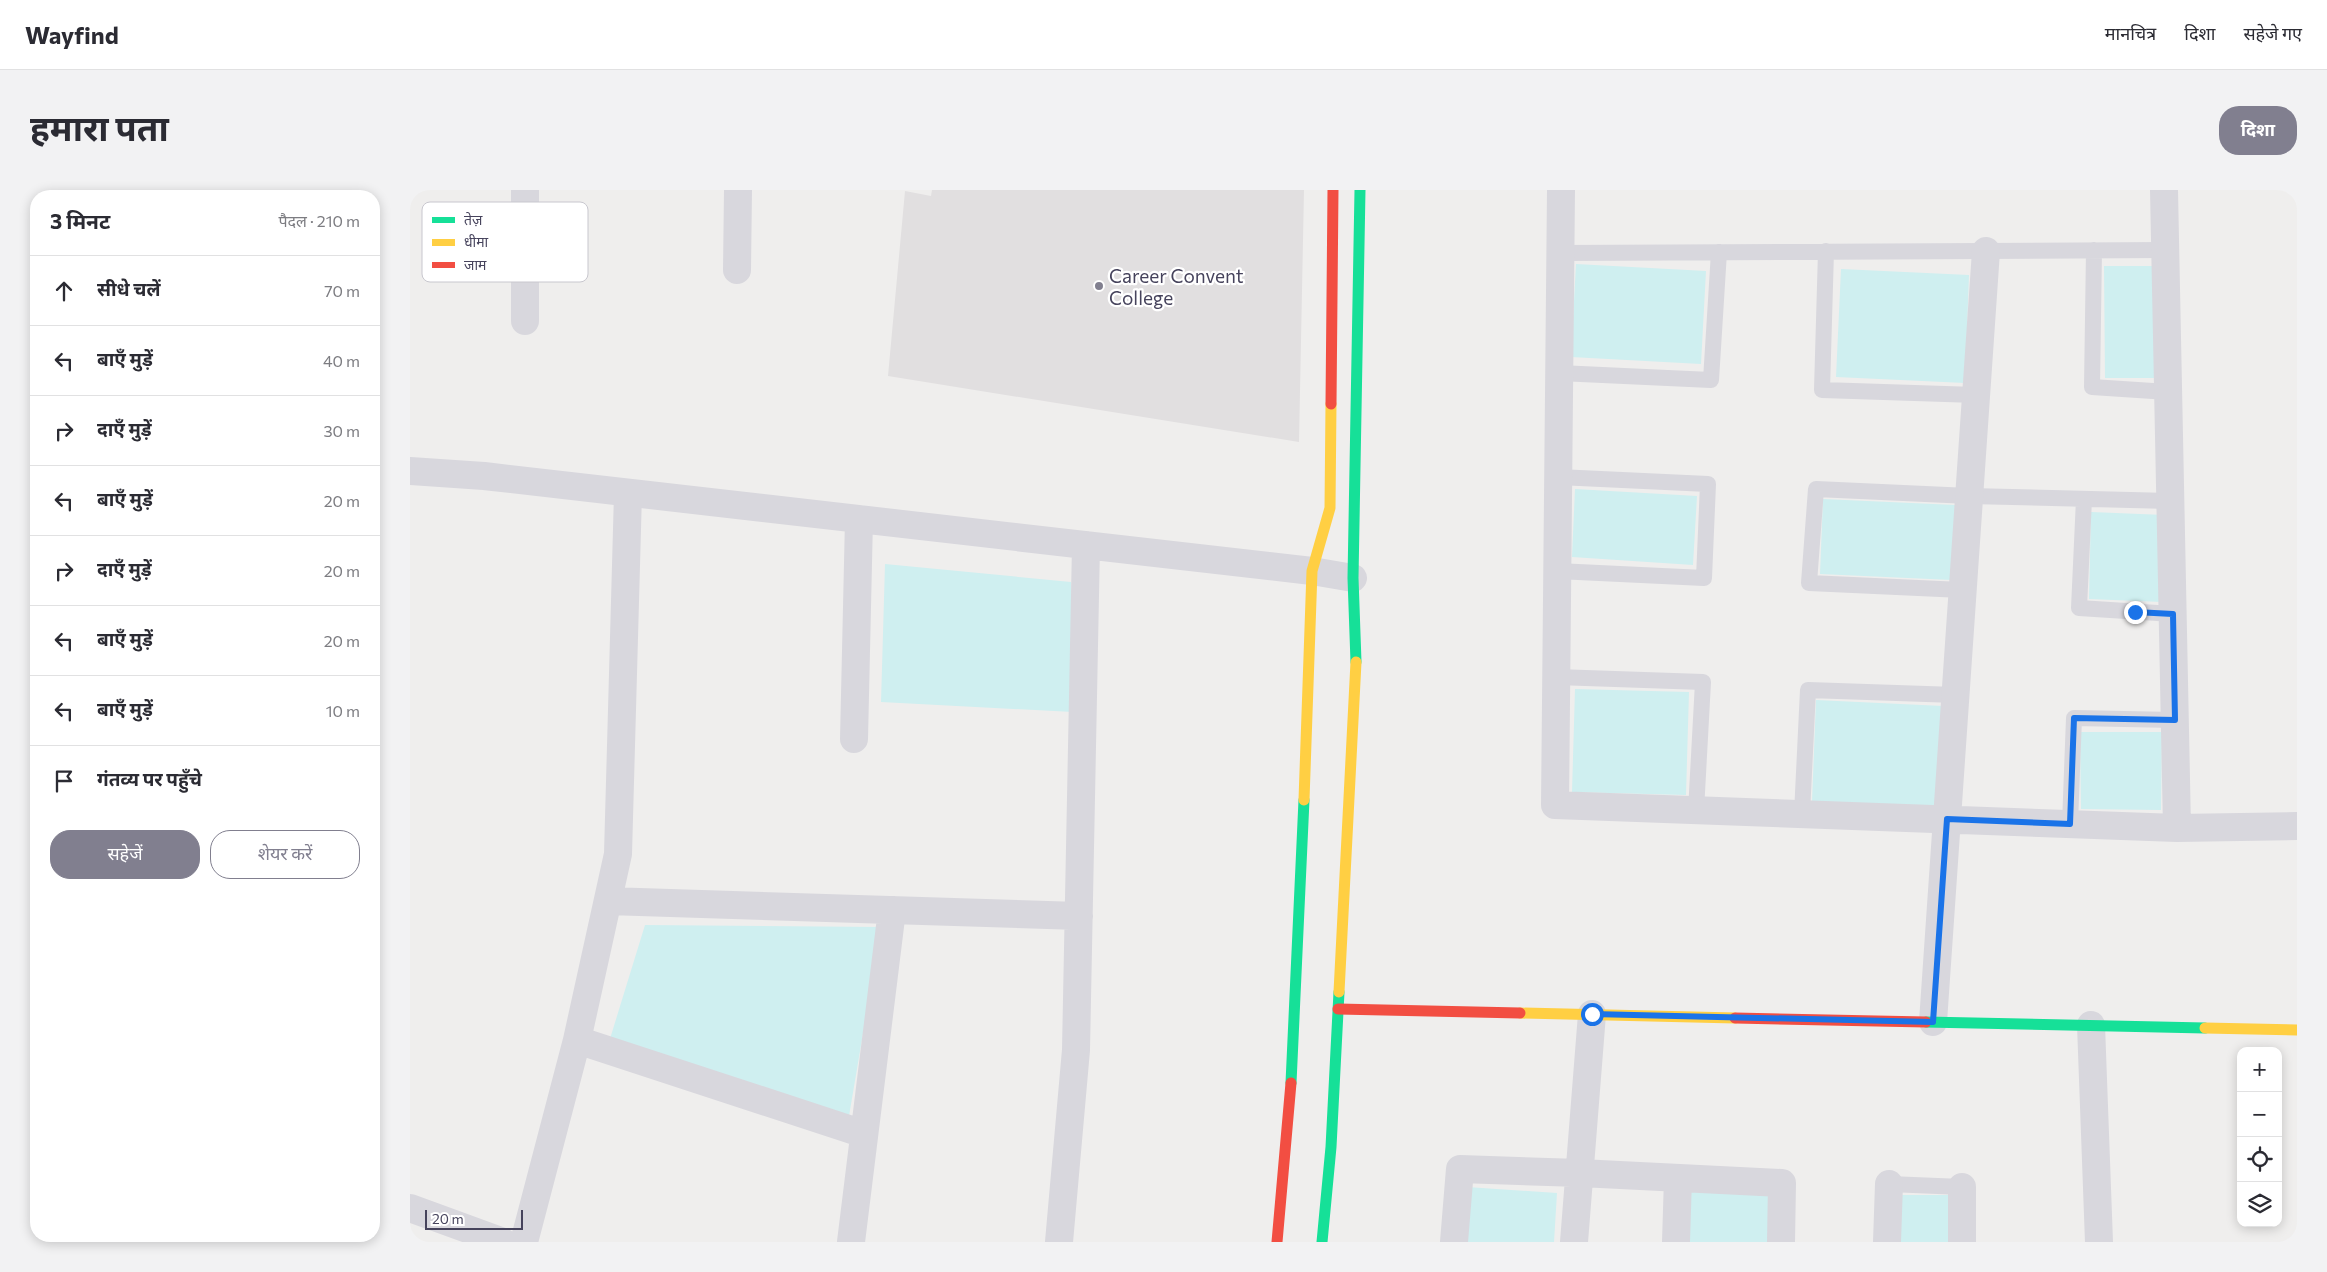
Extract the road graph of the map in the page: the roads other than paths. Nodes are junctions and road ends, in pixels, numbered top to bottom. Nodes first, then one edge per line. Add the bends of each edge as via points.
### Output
1 (738, 190) edge
2 (1333, 190) edge
3 (1360, 190) edge
4 (1561, 190) edge
5 (2164, 190) edge
6 (2094, 250) junction
7 (2165, 250) junction
8 (1826, 251) junction
9 (1986, 251) junction
10 (1560, 252) junction
11 (1719, 252) junction
12 (737, 270) dead end
13 (525, 282) edge
14 (525, 321) dead end
15 (1559, 372) junction
16 (2168, 392) junction
17 (1976, 394) junction
18 (410, 471) edge
19 (1558, 476) junction
20 (628, 493) junction
21 (1969, 496) junction
22 (2084, 499) junction
23 (2170, 502) junction
24 (859, 519) junction
25 (1086, 545) junction
26 (1312, 571) junction
27 (1557, 571) junction
28 (1353, 578) junction
29 (1962, 590) junction
30 (2173, 614) junction
31 (1556, 678) junction
32 (1956, 695) junction
33 (2175, 720) junction
34 (854, 739) dead end
35 (1696, 810) junction
36 (1802, 814) junction
37 (1947, 819) junction
38 (2070, 824) junction
39 (2297, 826) edge
40 (2177, 828) junction
41 (608, 901) junction
42 (892, 910) junction
43 (1079, 916) junction
44 (1338, 1009) junction
45 (1592, 1014) junction
46 (1933, 1022) junction
47 (2091, 1025) junction
48 (2297, 1030) edge
49 (577, 1040) junction
50 (864, 1134) junction
51 (1580, 1173) junction
52 (1678, 1178) junction
53 (1889, 1184) joint
54 (1962, 1187) joint
55 (410, 1208) edge
56 (503, 1242) edge
57 (524, 1242) edge
58 (851, 1242) edge
59 (1059, 1242) edge
60 (1277, 1242) edge
61 (1322, 1242) edge
62 (1454, 1242) edge
63 (1574, 1242) edge
64 (1676, 1242) edge
65 (1781, 1242) edge
66 (1887, 1242) edge
67 (1962, 1242) edge
68 (2099, 1242) edge

1 - 12 street
2 - 26 street via 1330,508
3 - 28 street
4 - 10 street
5 - 7 street
6 - 7 lane
6 - 9 lane
6 - 16 lane via 2092,386
7 - 16 street
8 - 9 lane
8 - 11 lane
8 - 17 lane via 1822,390
9 - 17 street
10 - 11 lane
10 - 15 street
11 - 15 lane via 1711,380
13 - 14 street
15 - 19 street
16 - 23 street
17 - 21 street
18 - 20 street
19 - 27 street
19 - 27 lane via 1708,484 1704,578
20 - 24 street
20 - 41 street via 618,854
21 - 22 lane
21 - 29 street
21 - 29 lane via 1816,489 1809,583
22 - 23 lane
22 - 30 lane via 2079,608
23 - 30 street
24 - 25 street
24 - 34 street
25 - 26 street
25 - 43 street
26 - 28 street
26 - 60 street via 1293,1055
27 - 31 street
28 - 44 street via 1356,664
29 - 32 street
30 - 33 street
31 - 35 street via 1555,805
31 - 35 lane via 1702,682
32 - 36 lane via 1808,690
32 - 37 street
33 - 38 lane via 2074,718
33 - 40 street
35 - 36 street
36 - 37 street
37 - 38 street
37 - 46 street
38 - 40 street
39 - 40 street
41 - 42 street
41 - 49 street
42 - 43 street
42 - 50 street
43 - 59 street via 1076,1050
44 - 45 street
44 - 61 street
45 - 46 street
45 - 51 street
46 - 47 street
47 - 48 street
47 - 68 street
49 - 50 street
49 - 57 street
50 - 58 street
51 - 52 street
51 - 62 street via 1460,1169
51 - 63 street
52 - 64 street
52 - 65 street via 1782,1184
53 - 54 lane
53 - 66 street
54 - 67 street
55 - 56 street

